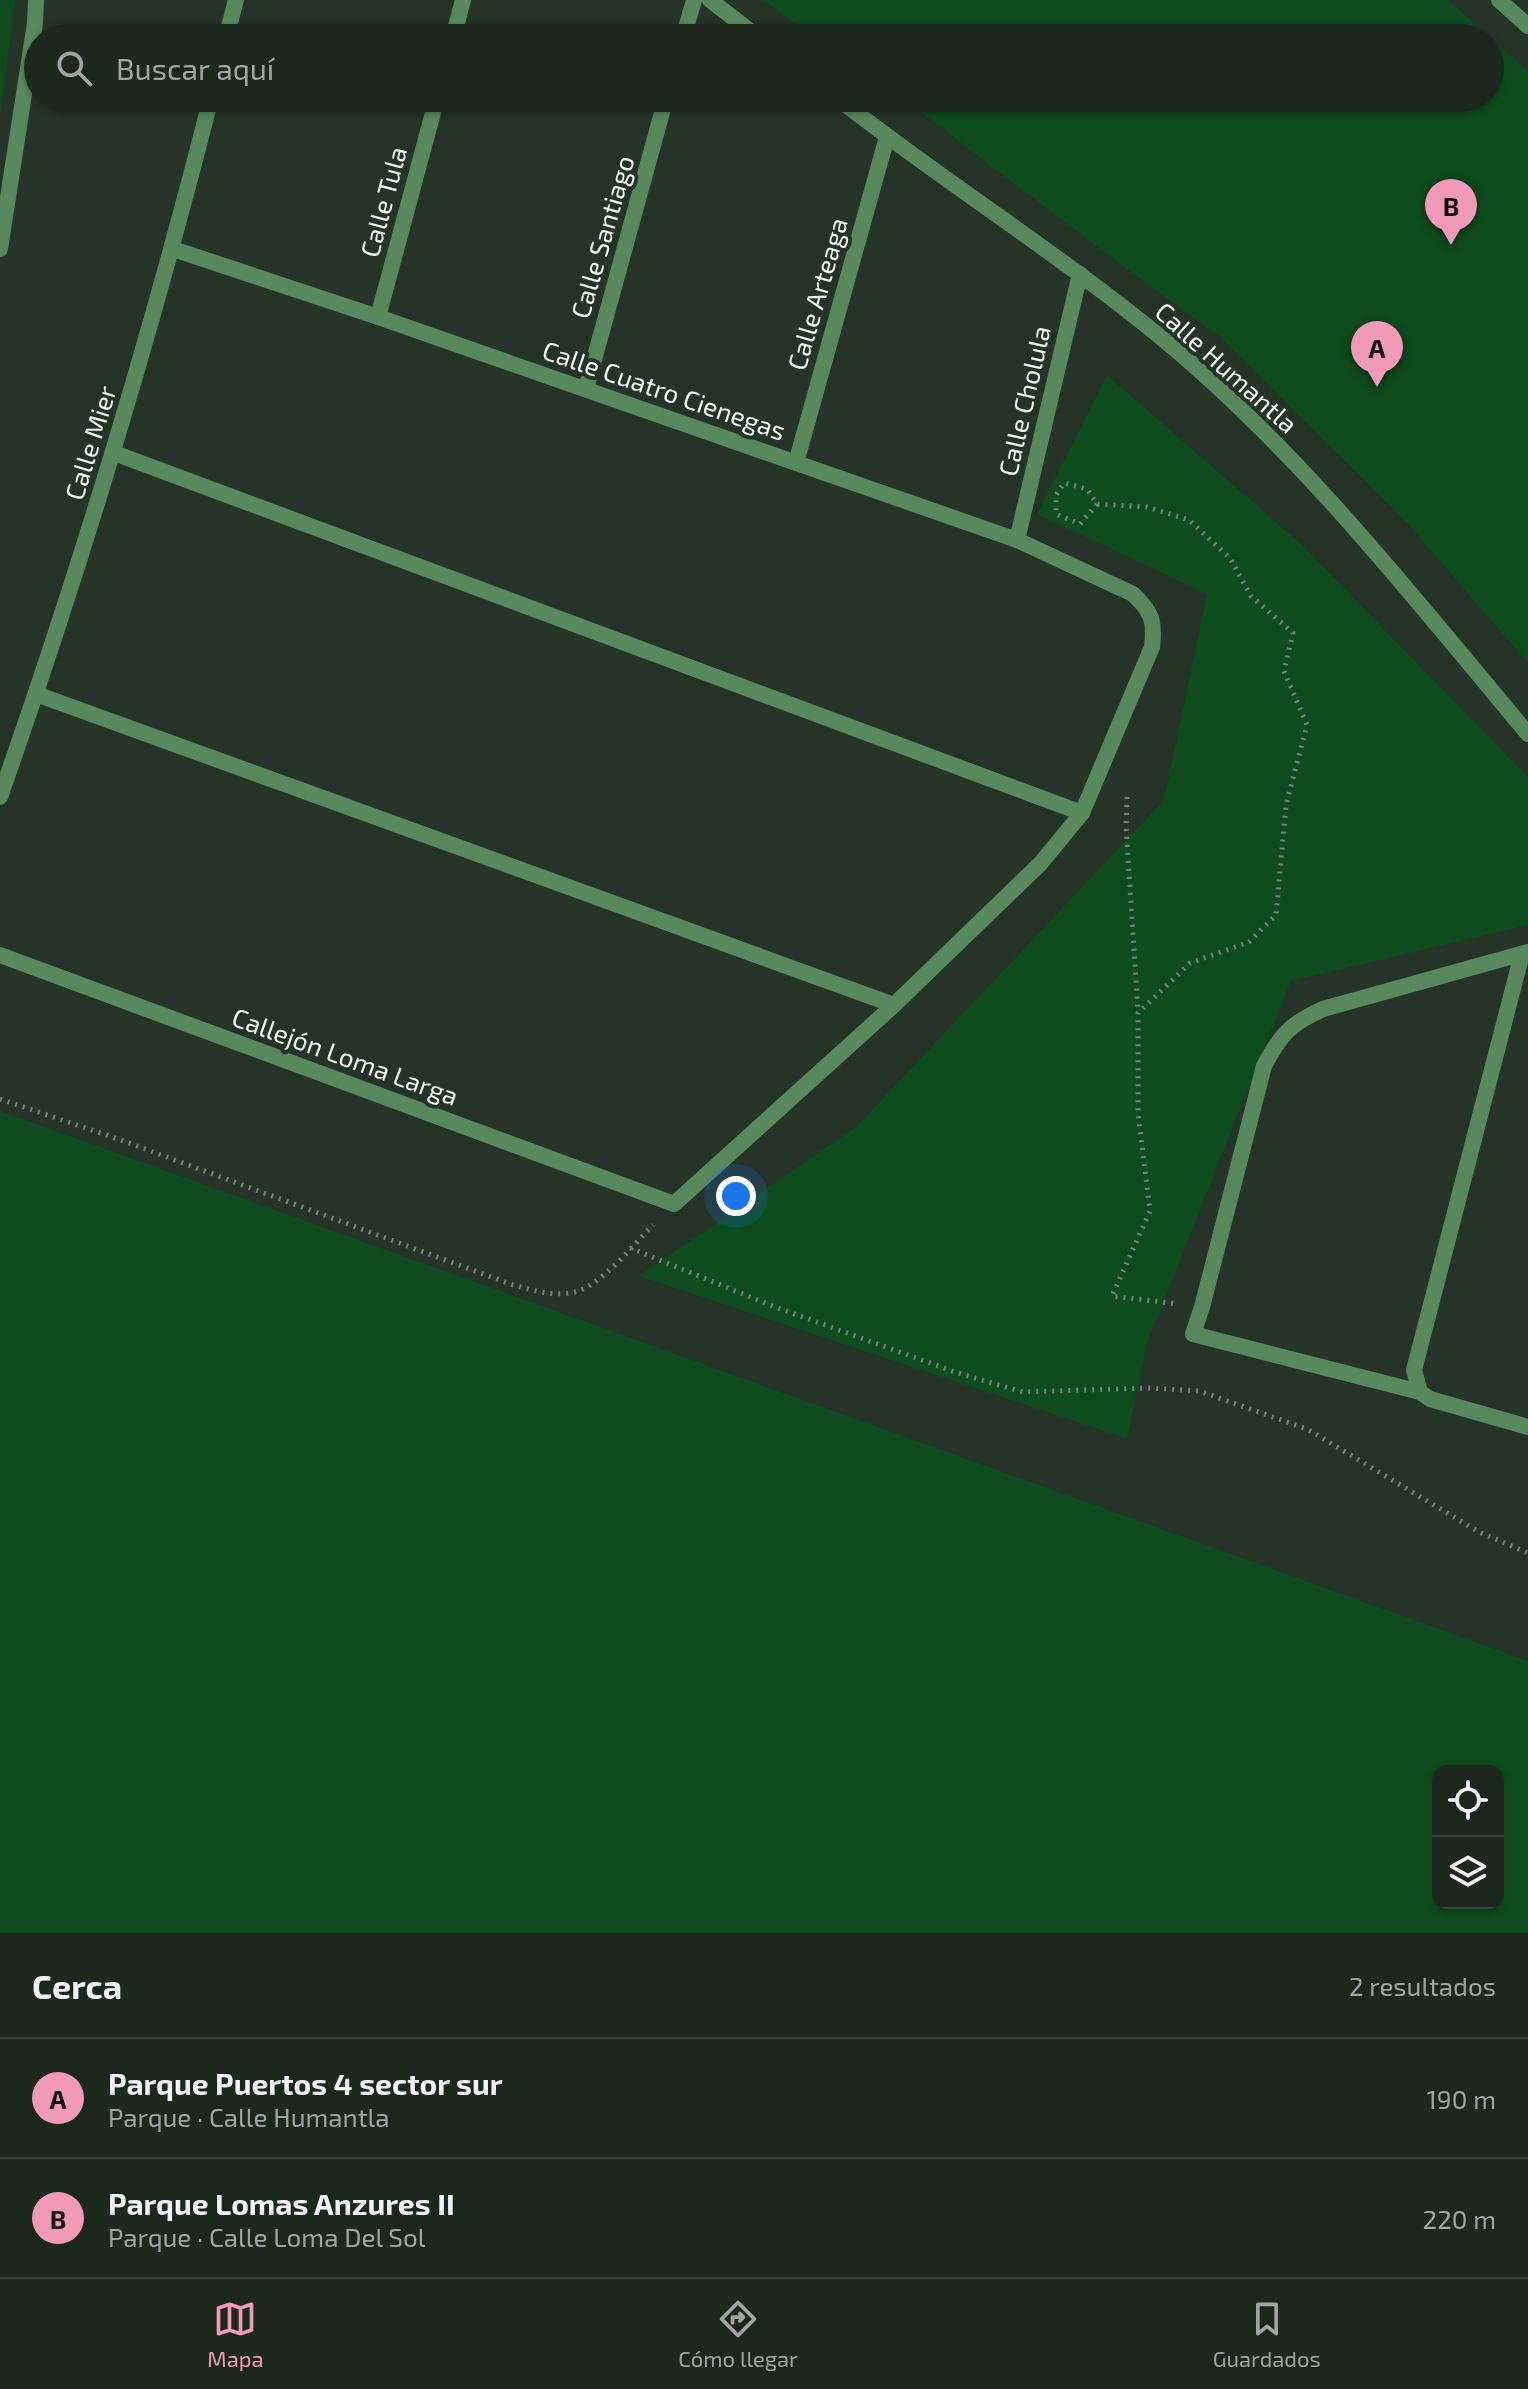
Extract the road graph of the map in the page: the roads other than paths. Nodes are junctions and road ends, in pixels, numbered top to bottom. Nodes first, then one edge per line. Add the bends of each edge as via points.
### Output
1 (36, 0) edge
2 (236, 0) edge
3 (463, 0) edge
4 (694, 0) edge
5 (710, 0) edge
6 (1499, 0) edge
7 (35, 24) edge
8 (230, 24) edge
9 (457, 24) edge
10 (687, 24) edge
11 (741, 24) edge
12 (1528, 26) edge
13 (24, 94) edge
14 (207, 112) edge
15 (433, 112) edge
16 (662, 112) edge
17 (855, 112) edge
18 (887, 137) junction
19 (0, 249) edge
20 (173, 249) junction
21 (1080, 274) junction
22 (378, 317) junction
23 (586, 389) junction
24 (114, 453) junction
25 (796, 463) junction
26 (1017, 540) junction
27 (36, 694) junction
28 (1528, 734) edge
29 (0, 797) edge
30 (1082, 813) junction
31 (1525, 953) edge
32 (0, 955) edge
33 (894, 1005) junction
34 (1420, 1392) junction
35 (1528, 1427) edge

1 - 7 street
2 - 8 street
3 - 9 street
4 - 10 street
5 - 11 street
6 - 12 street
13 - 19 street
14 - 20 street, Calle Mier
15 - 22 street, Calle Tula
16 - 23 street, Calle Santiago
17 - 18 street, Calle Humantla
18 - 21 street, Calle Humantla
18 - 25 street, Calle Arteaga
20 - 22 street, Calle Cuatro Cienegas
20 - 24 street, Calle Mier
21 - 26 street, Calle Cholula
21 - 28 street, Calle Humantla via 1165,341 1354,525
22 - 23 street, Calle Cuatro Cienegas
23 - 25 street, Calle Cuatro Cienegas
24 - 27 street, Calle Mier
24 - 30 street
25 - 26 street, Calle Cuatro Cienegas
26 - 30 street, Calle Cuatro Cienegas via 1133,594 1148,609 1154,628 1152,647
27 - 29 street, Calle Mier
27 - 33 street
30 - 33 street via 1040,864
31 - 34 street via 1414,1370
31 - 34 street via 1323,1009 1297,1021 1278,1041 1264,1066 1193,1334
32 - 33 street, Callejón Loma Larga via 674,1204
34 - 35 street

